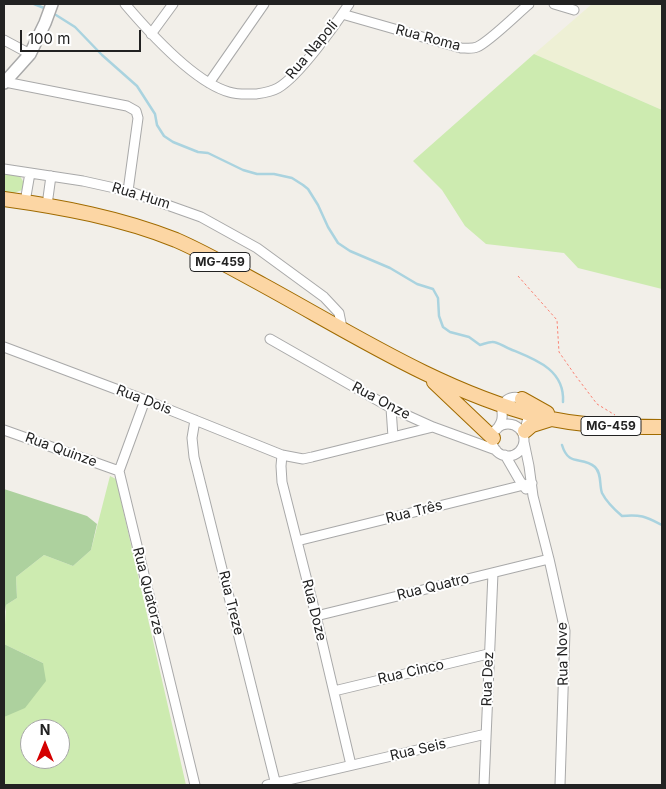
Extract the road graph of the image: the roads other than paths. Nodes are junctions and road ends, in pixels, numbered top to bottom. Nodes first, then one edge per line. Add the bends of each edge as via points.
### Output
1 (52, 4) edge
2 (125, 4) edge
3 (173, 4) edge
4 (264, 4) edge
5 (349, 4) edge
6 (529, 4) edge
7 (554, 4) edge
8 (574, 10) dead end
9 (342, 14) junction
10 (151, 34) junction
11 (4, 40) edge
12 (30, 54) junction
13 (4, 82) edge
14 (209, 83) junction
15 (4, 169) edge
16 (30, 173) junction
17 (51, 176) junction
18 (128, 191) junction
19 (4, 199) edge
20 (24, 202) junction
21 (47, 205) junction
22 (342, 328) junction
23 (270, 339) dead end
24 (4, 347) edge
25 (420, 371) junction
26 (476, 396) junction
27 (518, 398) junction
28 (145, 400) junction
29 (391, 408) junction
30 (502, 411) junction
31 (194, 420) junction
32 (556, 420) junction
33 (512, 425) junction
34 (433, 426) junction
35 (662, 427) edge
36 (525, 428) junction
37 (4, 430) edge
38 (393, 437) junction
39 (495, 439) junction
40 (282, 455) junction
41 (505, 455) junction
42 (119, 471) junction
43 (527, 484) junction
44 (297, 541) junction
45 (549, 559) junction
46 (493, 573) junction
47 (316, 616) junction
48 (488, 654) junction
49 (334, 691) junction
50 (486, 734) junction
51 (351, 766) junction
52 (273, 784) edge
53 (195, 785) edge
54 (484, 785) edge
55 (560, 785) edge

1 - 12 street
2 - 10 street, Rua Napoli
3 - 10 street
4 - 14 street
5 - 9 street, Rua Napoli
6 - 9 street, Rua Roma via 475,48 461,48
7 - 8 street
9 - 14 street, Rua Napoli via 297,72 276,89 262,94 230,93
10 - 14 street, Rua Napoli
11 - 12 street
12 - 13 street
13 - 18 street via 127,106 136,111 138,118
15 - 16 street, Rua Hum
16 - 17 street, Rua Hum
16 - 20 street
17 - 18 street, Rua Hum
17 - 21 street
18 - 22 street, Rua Hum via 201,218 268,256 324,297 339,313
19 - 20 main road, MG-459
20 - 21 main road, MG-459
21 - 22 main road, MG-459 via 137,226 176,241 218,260
22 - 25 main road, MG-459
23 - 29 street, Rua Onze
24 - 28 street, Rua Dois
25 - 26 main road, MG-459
25 - 39 main road
26 - 27 main road
26 - 30 main road, MG-459
27 - 30 street via 509,398
27 - 32 main road
27 - 36 street via 528,405
28 - 31 street, Rua Dois
28 - 42 street
29 - 34 street, Rua Onze
29 - 38 street
30 - 33 street
30 - 36 main road, MG-459
30 - 39 street
31 - 40 street, Rua Dois
31 - 52 street, Rua Treze via 194,457
32 - 35 main road, MG-459
32 - 36 main road
33 - 36 street
33 - 36 street via 520,424
33 - 39 street via 504,425
34 - 38 street, Rua Dois
34 - 39 street, Rua Onze
36 - 41 street via 522,448 517,453
36 - 43 street
37 - 42 street, Rua Quinze
38 - 40 street, Rua Dois via 304,459
39 - 41 street
40 - 44 street, Rua Doze via 282,482
41 - 43 street, Rua Nove
42 - 53 street, Rua Quatorze
43 - 44 street, Rua Três
43 - 45 street, Rua Nove
44 - 47 street, Rua Doze
45 - 46 street, Rua Quatro
45 - 55 street, Rua Nove via 565,631
46 - 47 street, Rua Quatro
46 - 48 street, Rua Dez
47 - 49 street, Rua Doze
48 - 49 street, Rua Cinco
48 - 50 street, Rua Dez
49 - 51 street, Rua Doze
50 - 51 street, Rua Seis
50 - 54 street, Rua Dez
51 - 52 street, Rua Seis

